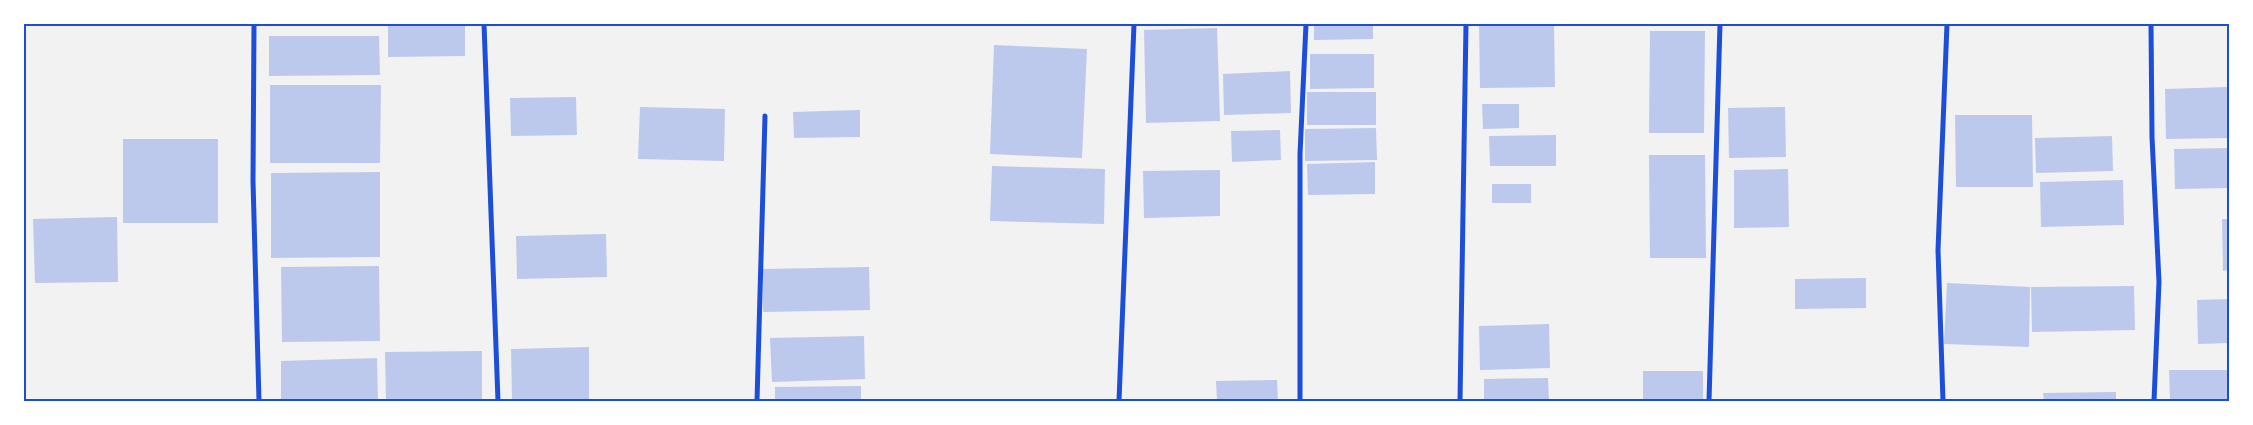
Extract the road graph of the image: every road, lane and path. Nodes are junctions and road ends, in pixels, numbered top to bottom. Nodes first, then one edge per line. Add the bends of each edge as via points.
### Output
1 (254, 24) edge
2 (484, 24) edge
3 (1134, 24) edge
4 (1306, 24) edge
5 (1466, 24) edge
6 (1720, 24) edge
7 (1947, 24) edge
8 (2151, 24) edge
9 (765, 116) dead end
10 (259, 401) edge
11 (498, 401) edge
12 (757, 401) edge
13 (1119, 401) edge
14 (1300, 401) edge
15 (1460, 401) edge
16 (1709, 401) edge
17 (1943, 401) edge
18 (2154, 401) edge

1 - 10 street via 253,181
2 - 11 street
3 - 13 street
4 - 14 street via 1300,154
5 - 15 street
6 - 16 street
7 - 17 street via 1938,250
8 - 18 street via 2152,137 2159,282
9 - 12 street

